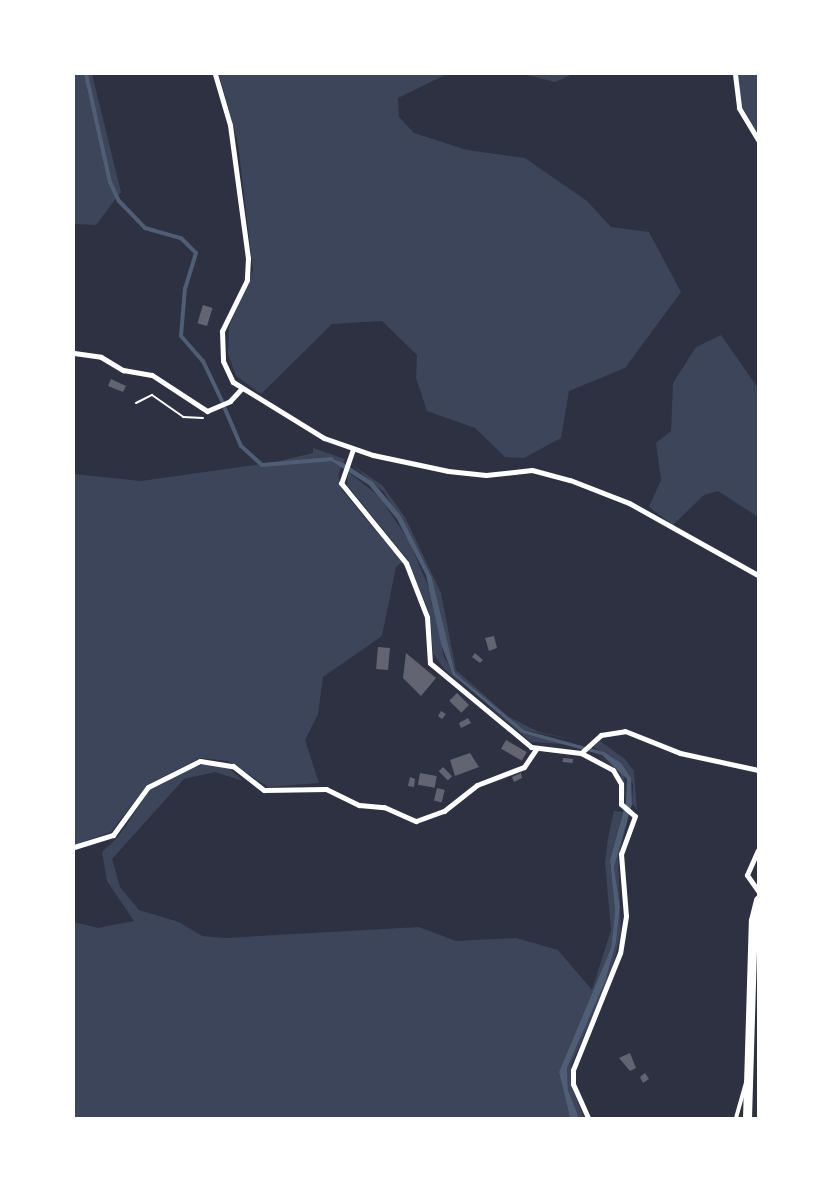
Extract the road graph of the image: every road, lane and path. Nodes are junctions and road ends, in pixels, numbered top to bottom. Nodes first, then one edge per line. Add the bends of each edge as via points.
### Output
1 (215, 74) edge
2 (734, 74) edge
3 (758, 140) edge
4 (74, 353) edge
5 (241, 389) junction
6 (136, 403) dead end
7 (211, 412) junction
8 (354, 449) junction
9 (758, 575) edge
10 (536, 749) junction
11 (581, 753) junction
12 (758, 770) edge
13 (74, 847) edge
14 (758, 850) edge
15 (758, 892) edge
16 (758, 900) edge
17 (749, 1078) junction
18 (588, 1118) edge
19 (736, 1118) edge
20 (747, 1118) edge

1 - 5 street via 230,125 248,258 247,280 225,322 221,340 226,371
2 - 3 street via 739,108
4 - 7 street via 94,355 123,370 152,375 184,400
5 - 7 street
5 - 8 street via 324,438
6 - 7 path via 155,396 169,410 194,420
8 - 9 street via 448,472 486,475 532,470 570,480 629,503
8 - 10 street via 342,474 344,488 406,563 427,617 430,662
10 - 11 street
10 - 13 street via 524,767 476,785 444,811 416,820 384,807 358,805 326,789 264,790 233,766 200,761 148,787 113,835
11 - 12 street via 587,744 601,735 625,731 680,753
11 - 18 street via 617,774 624,807 630,809 635,819 620,863 626,916 623,937 608,991 585,1034 573,1070 573,1084
14 - 15 street via 747,875
16 - 17 street via 753,920
17 - 19 lane via 741,1086
17 - 20 street

